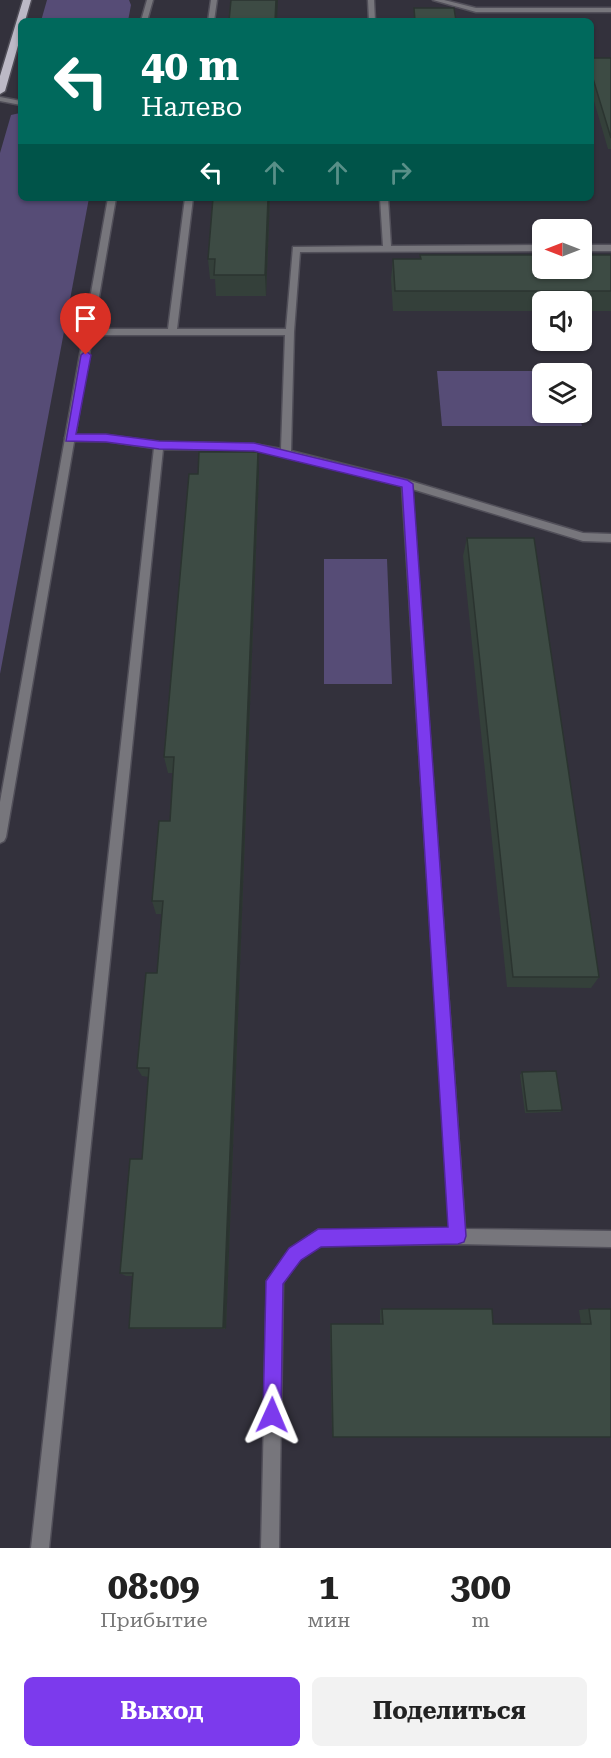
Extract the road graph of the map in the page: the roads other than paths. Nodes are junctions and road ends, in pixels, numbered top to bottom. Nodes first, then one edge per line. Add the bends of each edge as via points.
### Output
1 (27, 0) edge
2 (150, 0) edge
3 (214, 0) edge
4 (371, 0) edge
5 (436, 0) edge
6 (611, 10) edge
7 (22, 18) edge
8 (145, 18) edge
9 (211, 18) edge
10 (372, 18) edge
11 (18, 31) edge
12 (0, 92) edge
13 (0, 99) edge
14 (18, 102) edge
15 (112, 201) edge
16 (189, 201) edge
17 (384, 201) edge
18 (387, 248) junction
19 (532, 248) edge
20 (592, 248) edge
21 (611, 248) edge
22 (90, 332) junction
23 (172, 332) junction
24 (290, 332) junction
25 (70, 438) junction
26 (159, 445) junction
27 (286, 453) junction
28 (407, 484) junction
29 (611, 538) edge
30 (0, 837) edge
31 (458, 1236) junction
32 (611, 1239) edge
33 (40, 1548) edge
34 (270, 1548) edge

1 - 7 main road
2 - 8 street
3 - 9 street
4 - 10 street
5 - 6 street via 476,10
11 - 12 main road
13 - 14 street
15 - 22 street
16 - 23 street
17 - 18 street
18 - 19 street
18 - 24 street via 296,249
20 - 21 street
22 - 23 street
22 - 25 street
23 - 24 street
24 - 27 street
25 - 26 street
25 - 30 street
26 - 27 street via 254,447
26 - 33 street
27 - 28 street
28 - 29 street via 583,537
28 - 31 street
31 - 32 street
31 - 34 street via 318,1238 295,1254 275,1281

